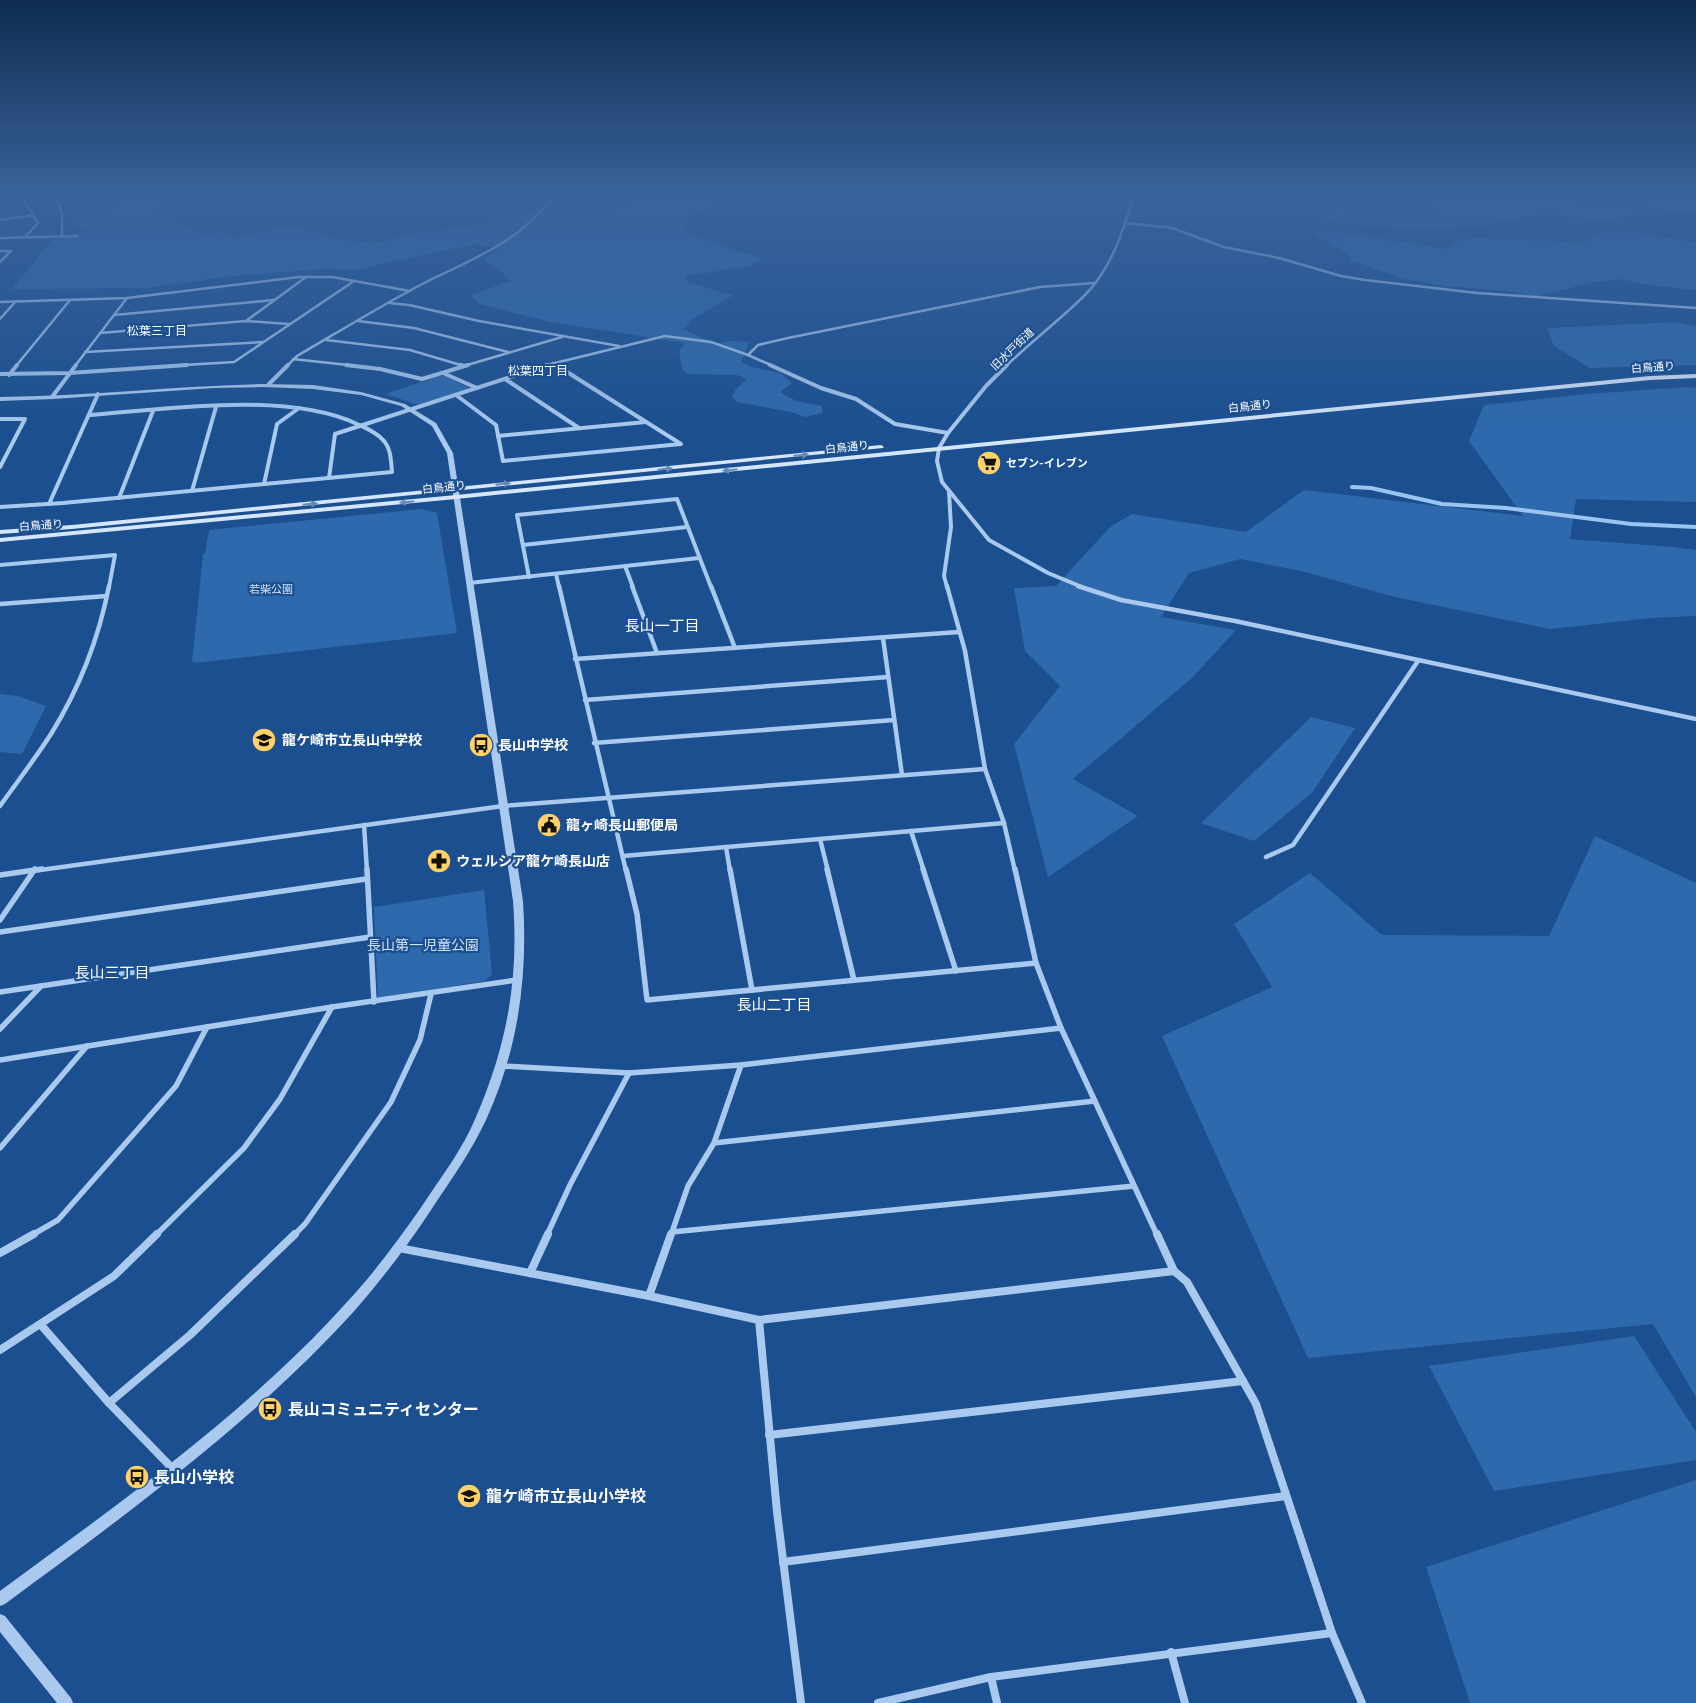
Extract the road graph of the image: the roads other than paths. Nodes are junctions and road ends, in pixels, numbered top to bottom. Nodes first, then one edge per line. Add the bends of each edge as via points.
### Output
1 (446, 273) edge
2 (1100, 273) edge
3 (1332, 273) edge
4 (306, 276) junction
5 (354, 280) junction
6 (1094, 283) junction
7 (410, 291) junction
8 (127, 298) junction
9 (70, 300) junction
10 (274, 300) junction
11 (16, 301) junction
12 (0, 302) edge
13 (389, 303) junction
14 (1696, 308) edge
15 (114, 315) junction
16 (0, 319) edge
17 (246, 321) junction
18 (358, 321) junction
19 (289, 324) junction
20 (100, 333) junction
21 (562, 336) junction
22 (325, 340) junction
23 (264, 342) junction
24 (622, 346) junction
25 (85, 352) junction
26 (508, 352) junction
27 (748, 355) junction
28 (293, 359) junction
29 (553, 364) junction
30 (465, 366) junction
31 (1696, 370) edge
32 (69, 372) junction
33 (443, 373) junction
34 (0, 374) edge
35 (9, 375) junction
36 (1696, 376) edge
37 (505, 379) junction
38 (269, 384) junction
39 (477, 388) junction
40 (98, 394) junction
41 (456, 395) junction
42 (52, 397) junction
43 (0, 398) edge
44 (216, 407) junction
45 (299, 408) junction
46 (410, 410) junction
47 (153, 411) junction
48 (90, 415) junction
49 (0, 419) edge
50 (646, 422) junction
51 (363, 425) junction
52 (579, 428) junction
53 (948, 433) junction
54 (498, 436) junction
55 (943, 441) junction
56 (939, 448) junction
57 (0, 467) edge
58 (329, 478) junction
59 (264, 484) junction
60 (192, 491) junction
61 (948, 492) junction
62 (455, 493) junction
63 (119, 498) junction
64 (49, 504) junction
65 (0, 507) edge
66 (687, 528) junction
67 (0, 532) edge
68 (0, 540) edge
69 (523, 545) junction
70 (699, 558) junction
71 (0, 565) edge
72 (626, 566) junction
73 (556, 574) junction
74 (529, 577) junction
75 (468, 583) junction
76 (107, 596) junction
77 (0, 604) edge
78 (959, 632) junction
79 (883, 638) junction
80 (735, 648) junction
81 (657, 653) junction
82 (575, 659) junction
83 (1418, 661) junction
84 (888, 677) junction
85 (585, 700) junction
86 (1696, 718) edge
87 (894, 720) junction
88 (594, 742) junction
89 (985, 769) junction
90 (902, 775) junction
91 (607, 797) junction
92 (0, 806) edge
93 (503, 806) junction
94 (1004, 823) junction
95 (364, 825) junction
96 (911, 831) junction
97 (820, 839) junction
98 (726, 847) junction
99 (623, 856) junction
100 (1266, 857) dead end
101 (35, 869) junction
102 (0, 875) edge
103 (366, 879) junction
104 (0, 920) edge
105 (0, 932) edge
106 (370, 937) junction
107 (1036, 963) junction
108 (956, 971) junction
109 (520, 980) junction
110 (854, 980) junction
111 (42, 986) junction
112 (752, 990) junction
113 (0, 992) edge
114 (431, 994) junction
115 (374, 1002) junction
116 (332, 1007) junction
117 (207, 1027) junction
118 (1061, 1028) junction
119 (0, 1029) edge
120 (88, 1046) junction
121 (0, 1060) edge
122 (742, 1065) junction
123 (501, 1066) junction
124 (629, 1073) junction
125 (1095, 1101) junction
126 (714, 1143) junction
127 (0, 1148) edge
128 (1134, 1186) junction
129 (672, 1232) junction
130 (399, 1248) junction
131 (0, 1253) edge
132 (1174, 1271) junction
133 (530, 1273) junction
134 (650, 1296) junction
135 (759, 1320) junction
136 (41, 1325) junction
137 (2, 1346) edge
138 (1243, 1381) junction
139 (109, 1404) junction
140 (769, 1435) junction
141 (174, 1470) junction
142 (1286, 1496) junction
143 (783, 1562) junction
144 (0, 1599) edge
145 (0, 1621) edge
146 (1332, 1633) junction
147 (1171, 1652) junction
148 (991, 1676) junction
149 (66, 1703) edge
150 (802, 1703) edge
151 (878, 1703) edge
152 (997, 1703) edge
153 (1185, 1703) edge
154 (1362, 1703) edge

1 - 7 street
2 - 6 street, 旧水戸街道
3 - 14 street via 1477,293
4 - 5 street
4 - 8 street
4 - 10 street
5 - 7 street
5 - 19 street
6 - 27 street via 1040,287 788,338 758,345
6 - 53 street, 旧水戸街道 via 986,386
7 - 13 street
8 - 9 street
8 - 15 street
9 - 11 street
9 - 35 street
10 - 15 street
10 - 17 street
11 - 12 street
11 - 16 street
13 - 18 street
13 - 21 street
15 - 20 street
17 - 19 street
17 - 20 street
18 - 22 street
18 - 26 street via 414,328
19 - 23 street
20 - 25 street
21 - 24 street
21 - 26 street
22 - 28 street
22 - 30 street via 410,350
23 - 25 street
23 - 32 street via 234,362
24 - 27 street via 665,336 711,342
24 - 29 street
25 - 32 street
26 - 30 street
27 - 53 street via 821,388 856,399 895,424
28 - 33 street via 380,369 422,379
28 - 38 street
29 - 37 street
29 - 50 street
30 - 33 street
31 - 55 main road, 白鳥通り via 1642,372
32 - 35 street
32 - 42 street
33 - 39 street
34 - 35 street
36 - 56 main road, 白鳥通り
37 - 39 street
37 - 52 street
38 - 40 street
38 - 46 street via 351,391
39 - 41 street
40 - 42 street
40 - 48 street
41 - 46 street
41 - 54 street via 496,425
42 - 43 street
44 - 45 street via 267,405
44 - 47 street
44 - 60 street
45 - 51 street
45 - 59 street via 277,424
46 - 51 street
46 - 62 street via 434,425 446,440
47 - 48 street
47 - 63 street
48 - 64 street
49 - 57 street via 25,419
50 - 52 street
50 - 54 street via 681,444 503,461
51 - 58 street via 335,434
51 - 58 street via 386,443 392,472
52 - 54 street
53 - 55 street, 旧水戸街道
55 - 56 street, 旧水戸街道
62 -> 55 main road, 白鳥通り
56 - 61 street via 937,461
56 -> 62 main road, 白鳥通り
58 - 59 street
59 - 60 street
60 - 63 street
61 - 78 street via 951,527 944,576
61 - 83 street via 989,540 1048,573 1098,593
67 -> 62 main road, 白鳥通り
62 -> 68 main road, 白鳥通り
62 - 75 street
63 - 64 street
64 - 65 street
66 - 69 street
66 - 69 street via 677,499 517,515
66 - 70 street
69 - 74 street
70 - 72 street
70 - 80 street
71 - 76 street via 115,555
72 - 73 street
72 - 81 street
73 - 74 street
73 - 82 street
74 - 75 street
75 - 93 street
76 - 77 street
76 - 92 street via 81,677 51,734
78 - 79 street
78 - 89 street via 966,651
79 - 80 street
79 - 84 street
80 - 81 street
81 - 82 street
82 - 85 street
83 - 86 street
83 - 100 street via 1293,845
84 - 85 street
84 - 87 street
85 - 88 street
87 - 88 street
87 - 90 street
88 - 91 street
89 - 90 street
89 - 94 street
90 - 91 street
91 - 93 street
91 - 99 street
93 - 95 street
93 - 109 street via 521,930
94 - 96 street
94 - 107 street
95 - 101 street
95 - 103 street
96 - 97 street
96 - 108 street
97 - 98 street
97 - 110 street
98 - 99 street
98 - 112 street
99 - 112 street via 637,914 647,1000
101 - 102 street
101 - 104 street
103 - 105 street
103 - 106 street
106 - 111 street
106 - 115 street
107 - 108 street
107 - 118 street
108 - 110 street
109 - 114 street
109 - 123 street via 515,1016
110 - 112 street
111 - 113 street
111 - 119 street
114 - 115 street
114 - 139 street via 420,1040 391,1102 305,1224 190,1335
115 - 116 street
116 - 117 street
116 - 136 street via 280,1099 238,1154 114,1276
117 - 120 street
117 - 131 street via 176,1086 58,1220
118 - 122 street
118 - 125 street
120 - 121 street
120 - 127 street
122 - 124 street
122 - 126 street
123 - 124 street
123 - 130 street via 480,1121 432,1201
124 - 133 street via 570,1185
125 - 126 street
125 - 128 street
126 - 129 street via 688,1186
128 - 129 street
128 - 132 street
129 - 134 street
130 - 133 street
130 - 141 street via 324,1336 273,1386
132 - 135 street
132 - 138 street via 1187,1282
133 - 134 street
134 - 135 street
135 - 140 street
136 - 137 street
136 - 139 street
138 - 140 street
138 - 142 street via 1256,1404
139 - 141 street
140 - 143 street
141 - 144 street
142 - 143 street
142 - 146 street
143 - 150 street
145 - 149 street
146 - 147 street
146 - 154 street
147 - 148 street
147 - 153 street
148 - 151 street
148 - 152 street

